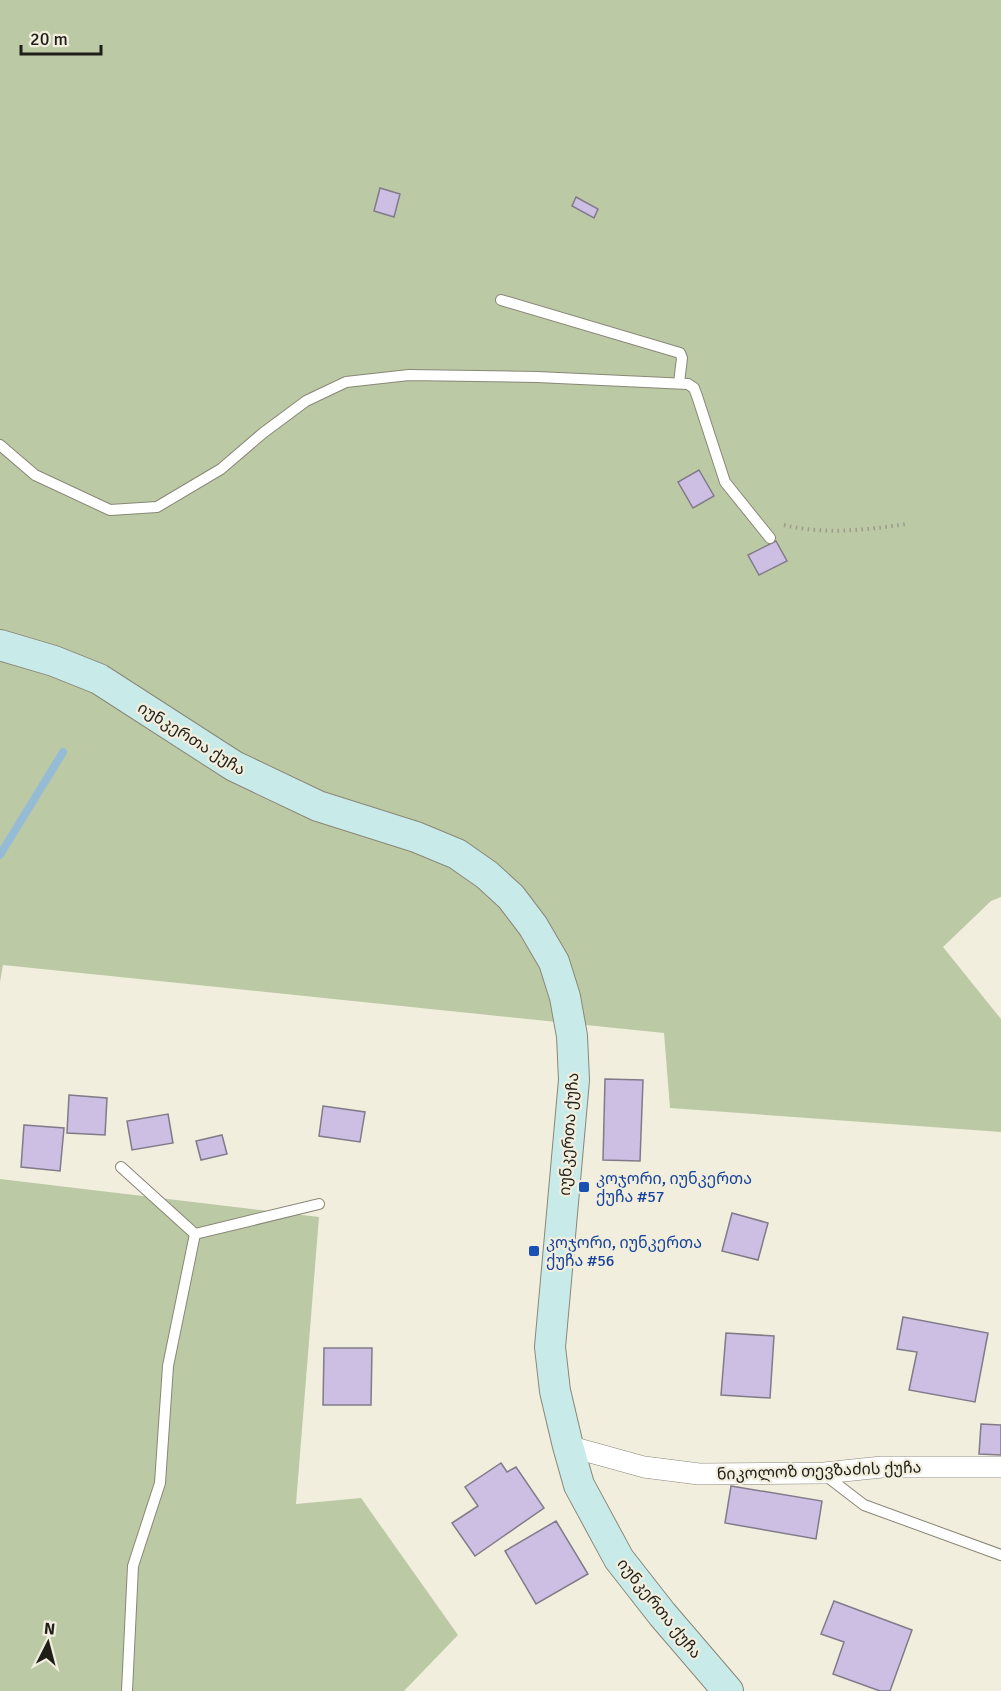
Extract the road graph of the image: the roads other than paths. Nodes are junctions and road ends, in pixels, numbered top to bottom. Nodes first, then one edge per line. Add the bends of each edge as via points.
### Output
1 (501, 300) dead end
2 (679, 383) junction
3 (0, 445) edge
4 (770, 538) dead end
5 (0, 645) edge
6 (121, 1167) dead end
7 (319, 1204) dead end
8 (195, 1234) junction
9 (568, 1446) junction
10 (1001, 1467) edge
11 (824, 1473) junction
12 (1001, 1555) edge
13 (127, 1691) edge
14 (728, 1691) edge

1 - 2 lane via 680,353
2 - 3 lane via 409,375 346,382 306,400 221,469 157,507 110,510 35,476
2 - 4 lane via 694,388 725,482
5 - 9 main road, იუნკერთა ქუჩა via 99,679 234,766 318,806 457,854 487,874 533,926 554,962 572,1036 574,1080 550,1347
6 - 8 lane
7 - 8 lane
8 - 13 lane via 168,1366 160,1483 133,1566
9 - 11 street, ნიკოლოზ თევზაძის ქუჩა via 644,1467 699,1474
9 - 14 main road, იუნკერთა ქუჩა via 579,1485 620,1559
10 - 11 street, ნიკოლოზ თევზაძის ქუჩა via 882,1467
11 - 12 lane via 864,1505

